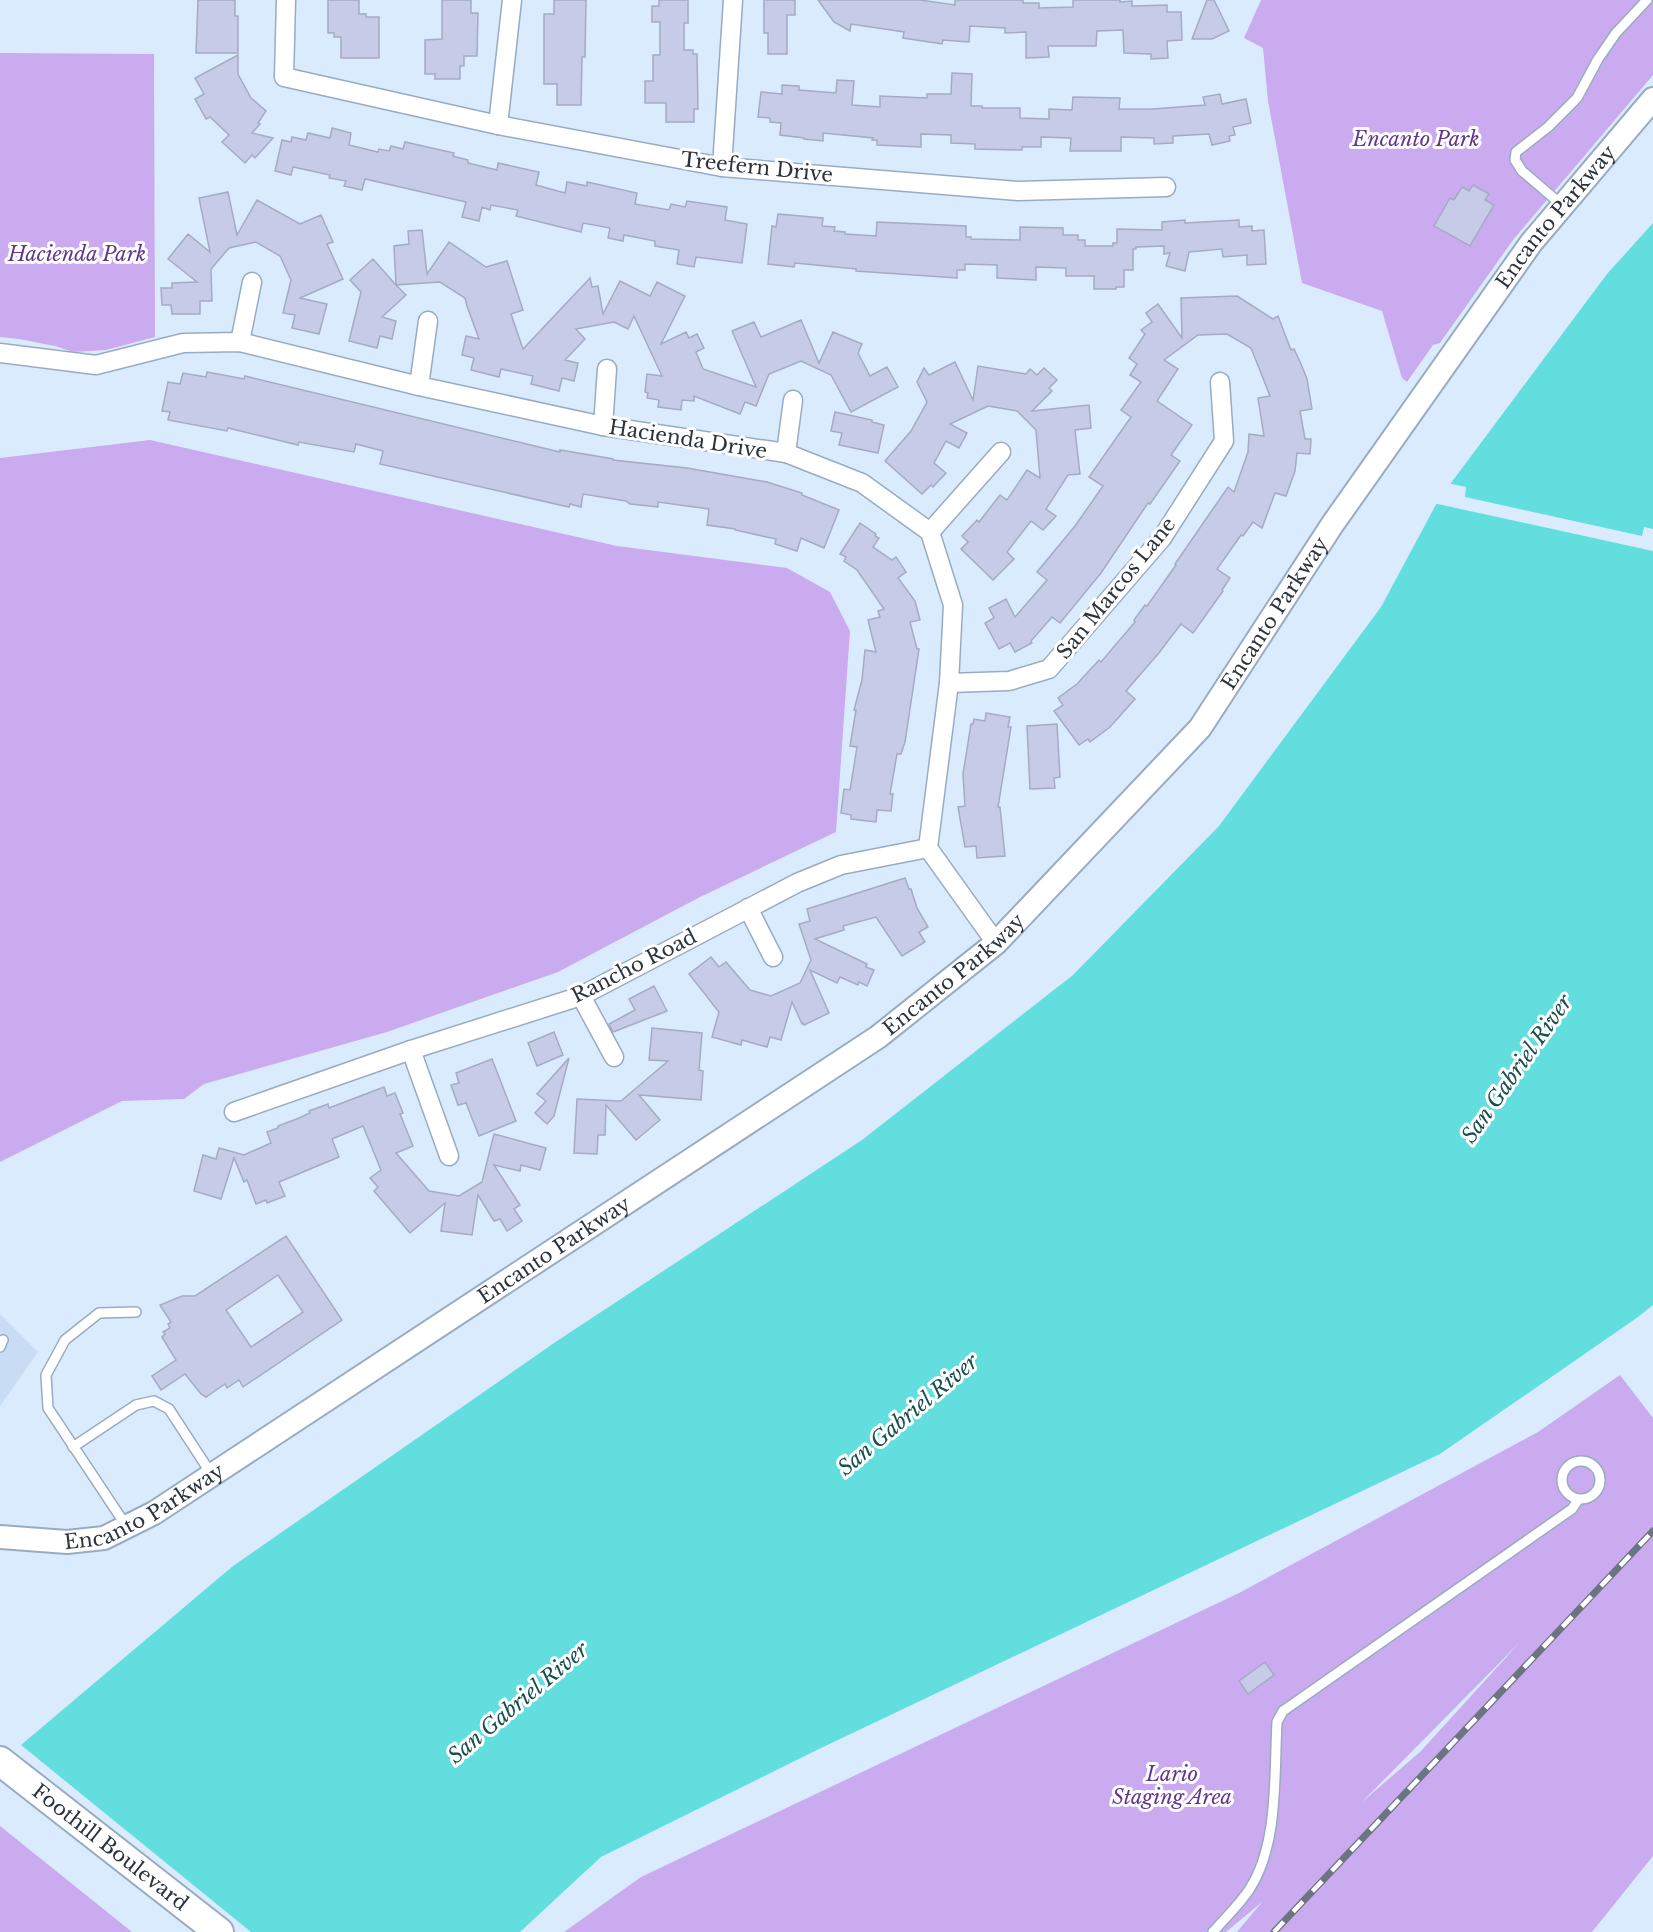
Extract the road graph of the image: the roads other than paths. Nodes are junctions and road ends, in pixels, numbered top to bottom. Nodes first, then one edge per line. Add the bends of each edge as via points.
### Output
1 (286, 0) edge
2 (512, 0) edge
3 (734, 0) edge
4 (1647, 0) edge
5 (1653, 99) edge
6 (498, 125) junction
7 (722, 167) junction
8 (1166, 187) dead end
9 (1563, 206) junction
10 (252, 282) dead end
11 (428, 321) dead end
12 (240, 342) junction
13 (0, 353) edge
14 (607, 369) dead end
15 (1220, 382) dead end
16 (419, 387) junction
17 (793, 400) dead end
18 (603, 426) junction
19 (1001, 452) dead end
20 (786, 453) junction
21 (930, 532) junction
22 (949, 683) junction
23 (928, 848) junction
24 (748, 908) junction
25 (996, 943) junction
26 (773, 957) dead end
27 (582, 996) junction
28 (411, 1050) junction
29 (614, 1057) dead end
30 (234, 1112) dead end
31 (449, 1156) dead end
32 (136, 1311) dead end
33 (73, 1447) junction
34 (212, 1474) junction
35 (1578, 1500) junction
36 (127, 1527) junction
37 (0, 1537) edge
38 (0, 1761) edge
39 (219, 1932) edge
40 (1213, 1932) edge

1 - 6 street, Treefern Drive via 284,77
2 - 6 street
3 - 7 street
4 - 9 lane via 1610,42 1577,99 1516,152 1515,160 1522,171
5 - 9 street, Encanto Parkway
6 - 7 street, Treefern Drive
7 - 8 street, Treefern Drive via 1018,191
9 - 25 street, Encanto Parkway via 1531,243 1356,489 1200,728
10 - 12 street
11 - 16 street
12 - 13 street, Hacienda Drive via 183,343 96,365
12 - 16 street, Hacienda Drive
14 - 18 street
15 - 22 street, San Marcos Lane via 1224,441 1162,538 1049,669 1009,681
16 - 18 street, Hacienda Drive
17 - 20 street
18 - 20 street, Hacienda Drive
19 - 21 street
20 - 21 street, Hacienda Drive via 862,483
21 - 22 street via 953,605
22 - 23 street
23 - 24 street, Rancho Road via 841,865
23 - 25 street
24 - 26 street
24 - 27 street, Rancho Road
25 - 34 street, Encanto Parkway via 878,1037
27 - 28 street, Rancho Road
27 - 29 street
28 - 30 street, Rancho Road
28 - 31 street
32 - 33 lane via 99,1313 65,1340 46,1375 48,1408
33 - 34 lane via 136,1405 154,1401 169,1409
33 - 36 lane
34 - 36 street, Encanto Parkway
35 - 35 lane via 1592,1497 1600,1487 1596,1467 1585,1461 1572,1463 1563,1474 1563,1487
35 - 40 lane via 1572,1509 1283,1711 1277,1722 1266,1856 1250,1889
36 - 37 street, Encanto Parkway via 104,1538 67,1542
38 - 39 main road, Foothill Boulevard

